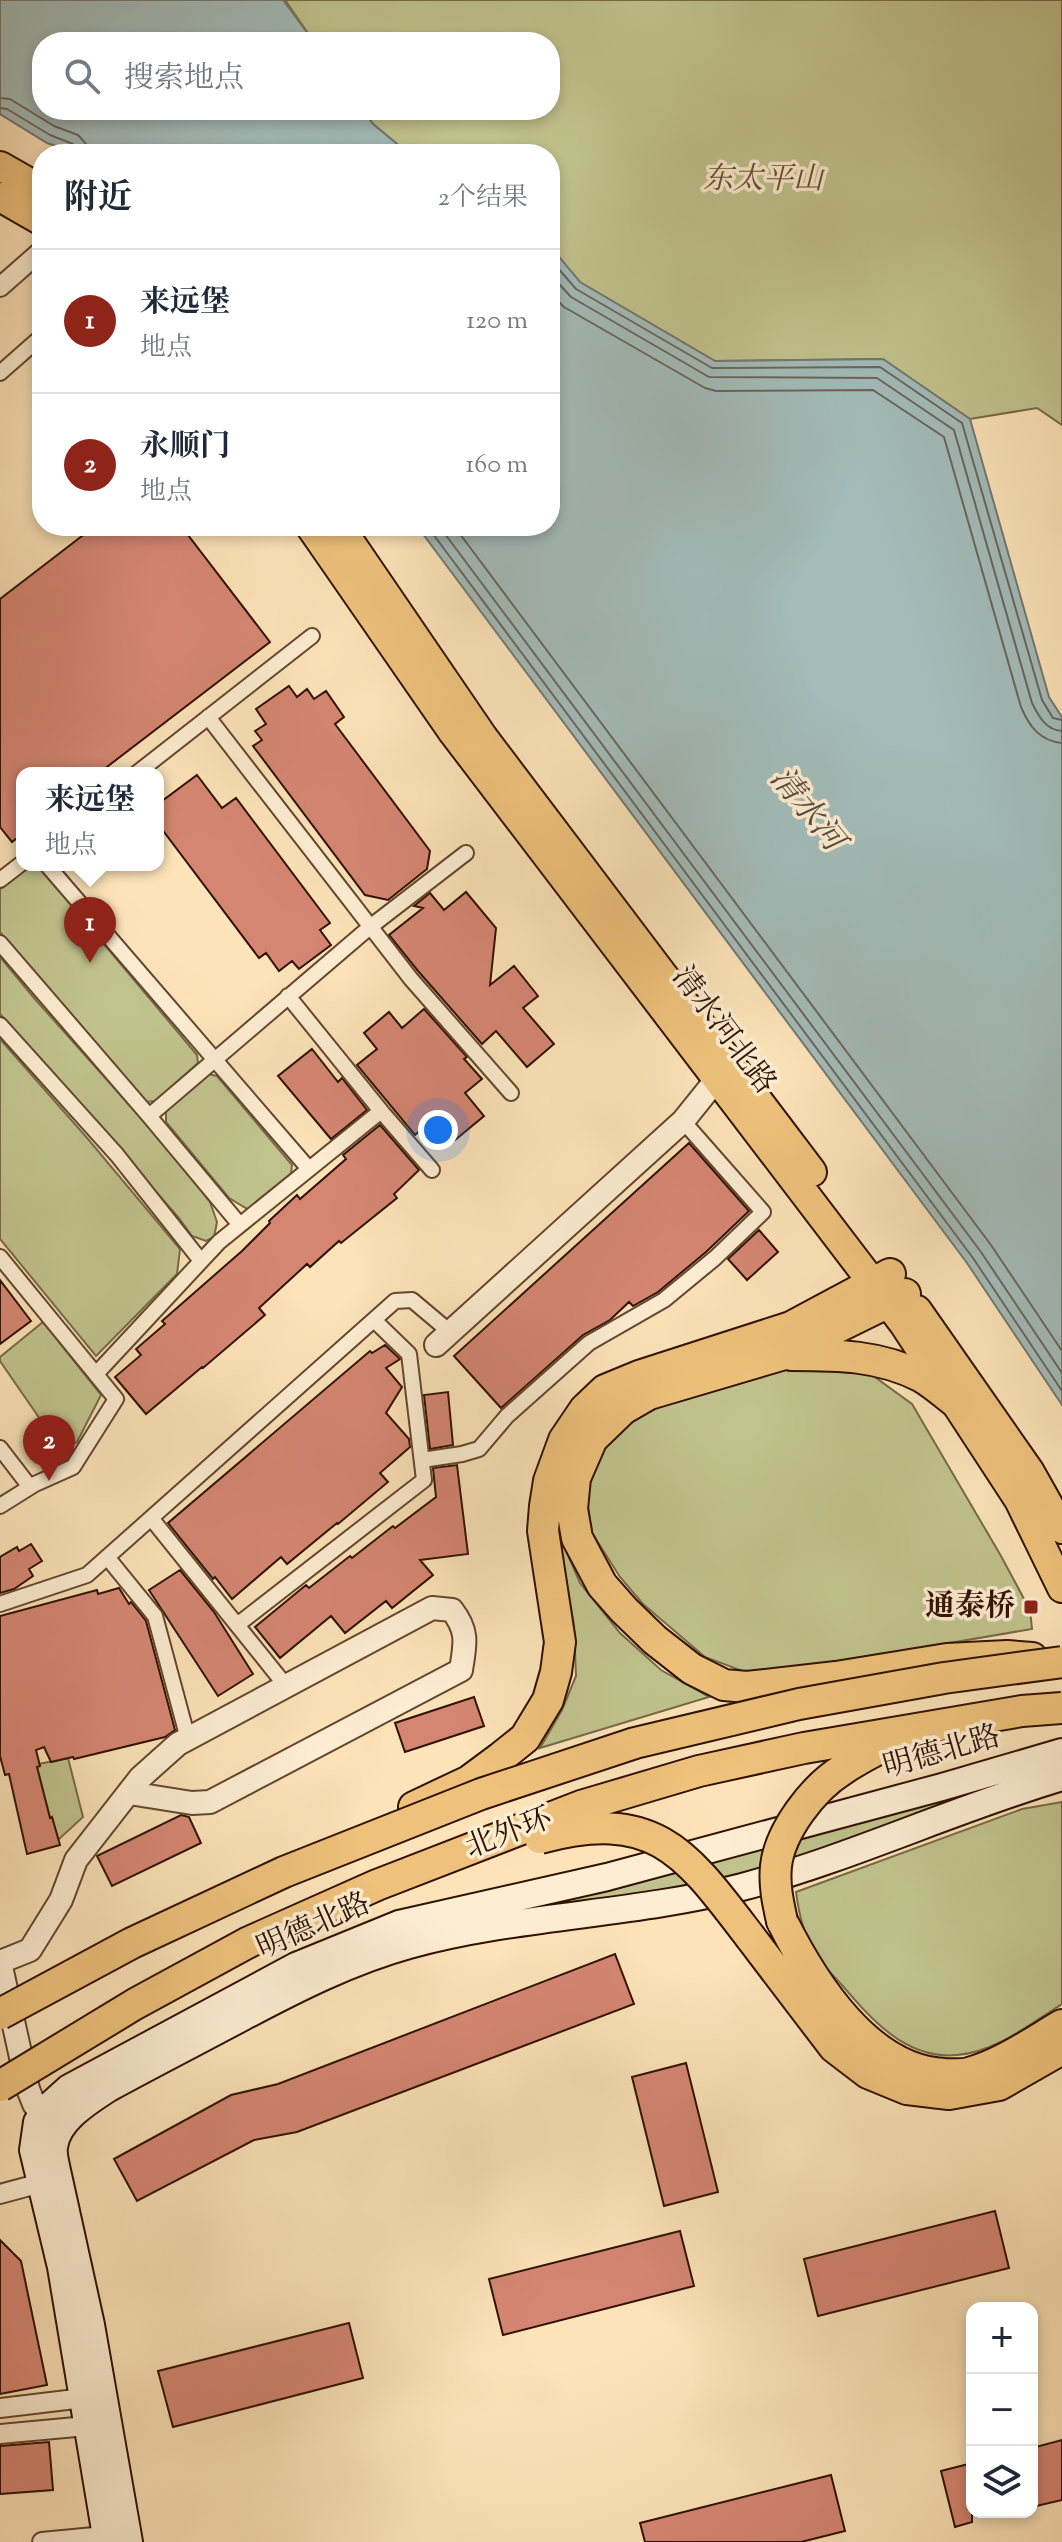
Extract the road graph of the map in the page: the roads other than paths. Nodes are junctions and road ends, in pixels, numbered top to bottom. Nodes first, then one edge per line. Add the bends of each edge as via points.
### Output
1 (0, 166) edge
2 (32, 184) edge
3 (0, 197) edge
4 (32, 215) edge
5 (32, 259) edge
6 (0, 287) edge
7 (32, 345) edge
8 (0, 373) edge
9 (317, 536) edge
10 (346, 536) edge
11 (312, 636) dead end
12 (208, 717) junction
13 (145, 767) edge
14 (466, 853) dead end
15 (16, 868) edge
16 (52, 871) edge
17 (0, 880) edge
18 (370, 927) junction
19 (0, 943) edge
20 (288, 996) junction
21 (0, 1025) edge
22 (214, 1060) junction
23 (716, 1080) junction
24 (511, 1093) dead end
25 (381, 1111) junction
26 (149, 1116) junction
27 (683, 1121) junction
28 (309, 1169) junction
29 (432, 1170) dead end
30 (240, 1225) junction
31 (0, 1257) edge
32 (201, 1261) junction
33 (889, 1288) junction
34 (374, 1320) junction
35 (443, 1339) joint
36 (781, 1355) junction
37 (96, 1374) junction
38 (958, 1404) junction
39 (0, 1448) edge
40 (422, 1460) junction
41 (30, 1487) junction
42 (0, 1506) edge
43 (151, 1518) junction
44 (1062, 1529) edge
45 (107, 1557) junction
46 (1062, 1588) edge
47 (0, 1604) edge
48 (237, 1625) junction
49 (1062, 1661) edge
50 (286, 1686) junction
51 (1062, 1708) edge
52 (916, 1729) junction
53 (188, 1739) junction
54 (1062, 1752) edge
55 (1062, 1777) edge
56 (129, 1793) junction
57 (132, 1943) junction
58 (0, 1961) edge
59 (135, 2004) junction
60 (0, 2014) edge
61 (1062, 2025) edge
62 (9, 2047) edge
63 (1062, 2049) edge
64 (0, 2086) edge
65 (51, 2123) junction
66 (50, 2180) junction
67 (0, 2194) edge
68 (93, 2396) junction
69 (0, 2408) edge
70 (98, 2425) junction
71 (0, 2434) edge
72 (117, 2538) edge
73 (42, 2542) edge

1 - 2 main road
3 - 4 main road
5 - 6 street
7 - 8 street
9 - 23 main road, 清水河北路 via 452,731
10 - 33 main road, 清水河北路 via 483,737
11 - 12 street
12 - 13 street
12 - 18 street
14 - 18 street
15 - 17 street
16 - 22 street
18 - 20 street
18 - 24 street
19 - 26 street
20 - 22 street
20 - 25 street
21 - 32 street via 117,1155
22 - 26 street
22 - 28 street
23 - 27 street
23 - 33 main road, 清水河北路
25 - 28 street
25 - 29 street
26 - 30 street
27 - 35 street
27 - 40 street via 763,1212 664,1300 589,1343 507,1416 479,1449
28 - 30 street
30 - 32 street
31 - 37 street
32 - 37 street
33 - 36 highway
33 - 38 main road, 清水河北路
33 - 44 main road, 清水河北路 via 1030,1472
33 - 57 highway, bridge via 605,1390 564,1440 549,1481 543,1531 560,1642 548,1700 525,1738 469,1781 275,1864
34 - 35 street via 395,1301 412,1300
34 - 40 street via 409,1354
34 - 43 street
36 - 38 highway via 836,1355 888,1363 924,1378
36 - 49 highway via 649,1394 623,1409 592,1439 575,1478 572,1509 577,1538 602,1585 655,1640 692,1669 724,1685 762,1686 947,1659 1007,1656
37 - 41 street via 116,1399 73,1467
38 - 46 main road, 清水河北路 via 1019,1500
39 - 41 street
40 - 48 street via 424,1480
41 - 42 street
43 - 45 street
43 - 48 street
45 - 47 street via 87,1575
45 - 53 street via 155,1616
48 - 50 street
49 - 57 highway, 北外环, bridge via 799,1704 635,1743 481,1794 298,1867
50 - 53 street
50 - 56 street via 432,1608 452,1610 462,1624 466,1642 461,1670 210,1802
51 - 52 highway, 北外环, bridge
52 - 59 highway, 北外环, bridge via 699,1771 581,1806 363,1891 249,1942
52 - 61 highway, bridge via 840,1771 806,1802 776,1864 782,1921 802,1961 864,2039 929,2073 967,2074
53 - 56 street
54 - 65 main road, 明德北路 via 607,1877 399,1924 296,1966 69,2088
55 - 65 main road, 明德北路 via 808,1868 705,1896 545,1918 408,1945 297,1988
56 - 58 street via 76,1860 61,1900 30,1950
57 - 60 highway, 北外环, bridge
58 - 62 street
59 - 63 highway, bridge via 513,1845 570,1830 617,1829 672,1847 703,1876 834,2047 868,2073 907,2089 949,2094 999,2085
59 - 64 highway, 北外环, bridge
62 - 65 street via 34,2104
65 - 66 main road
66 - 67 street
66 - 68 main road via 79,2263
68 - 69 street
68 - 70 main road
70 - 71 street
70 - 72 main road
72 - 73 street

